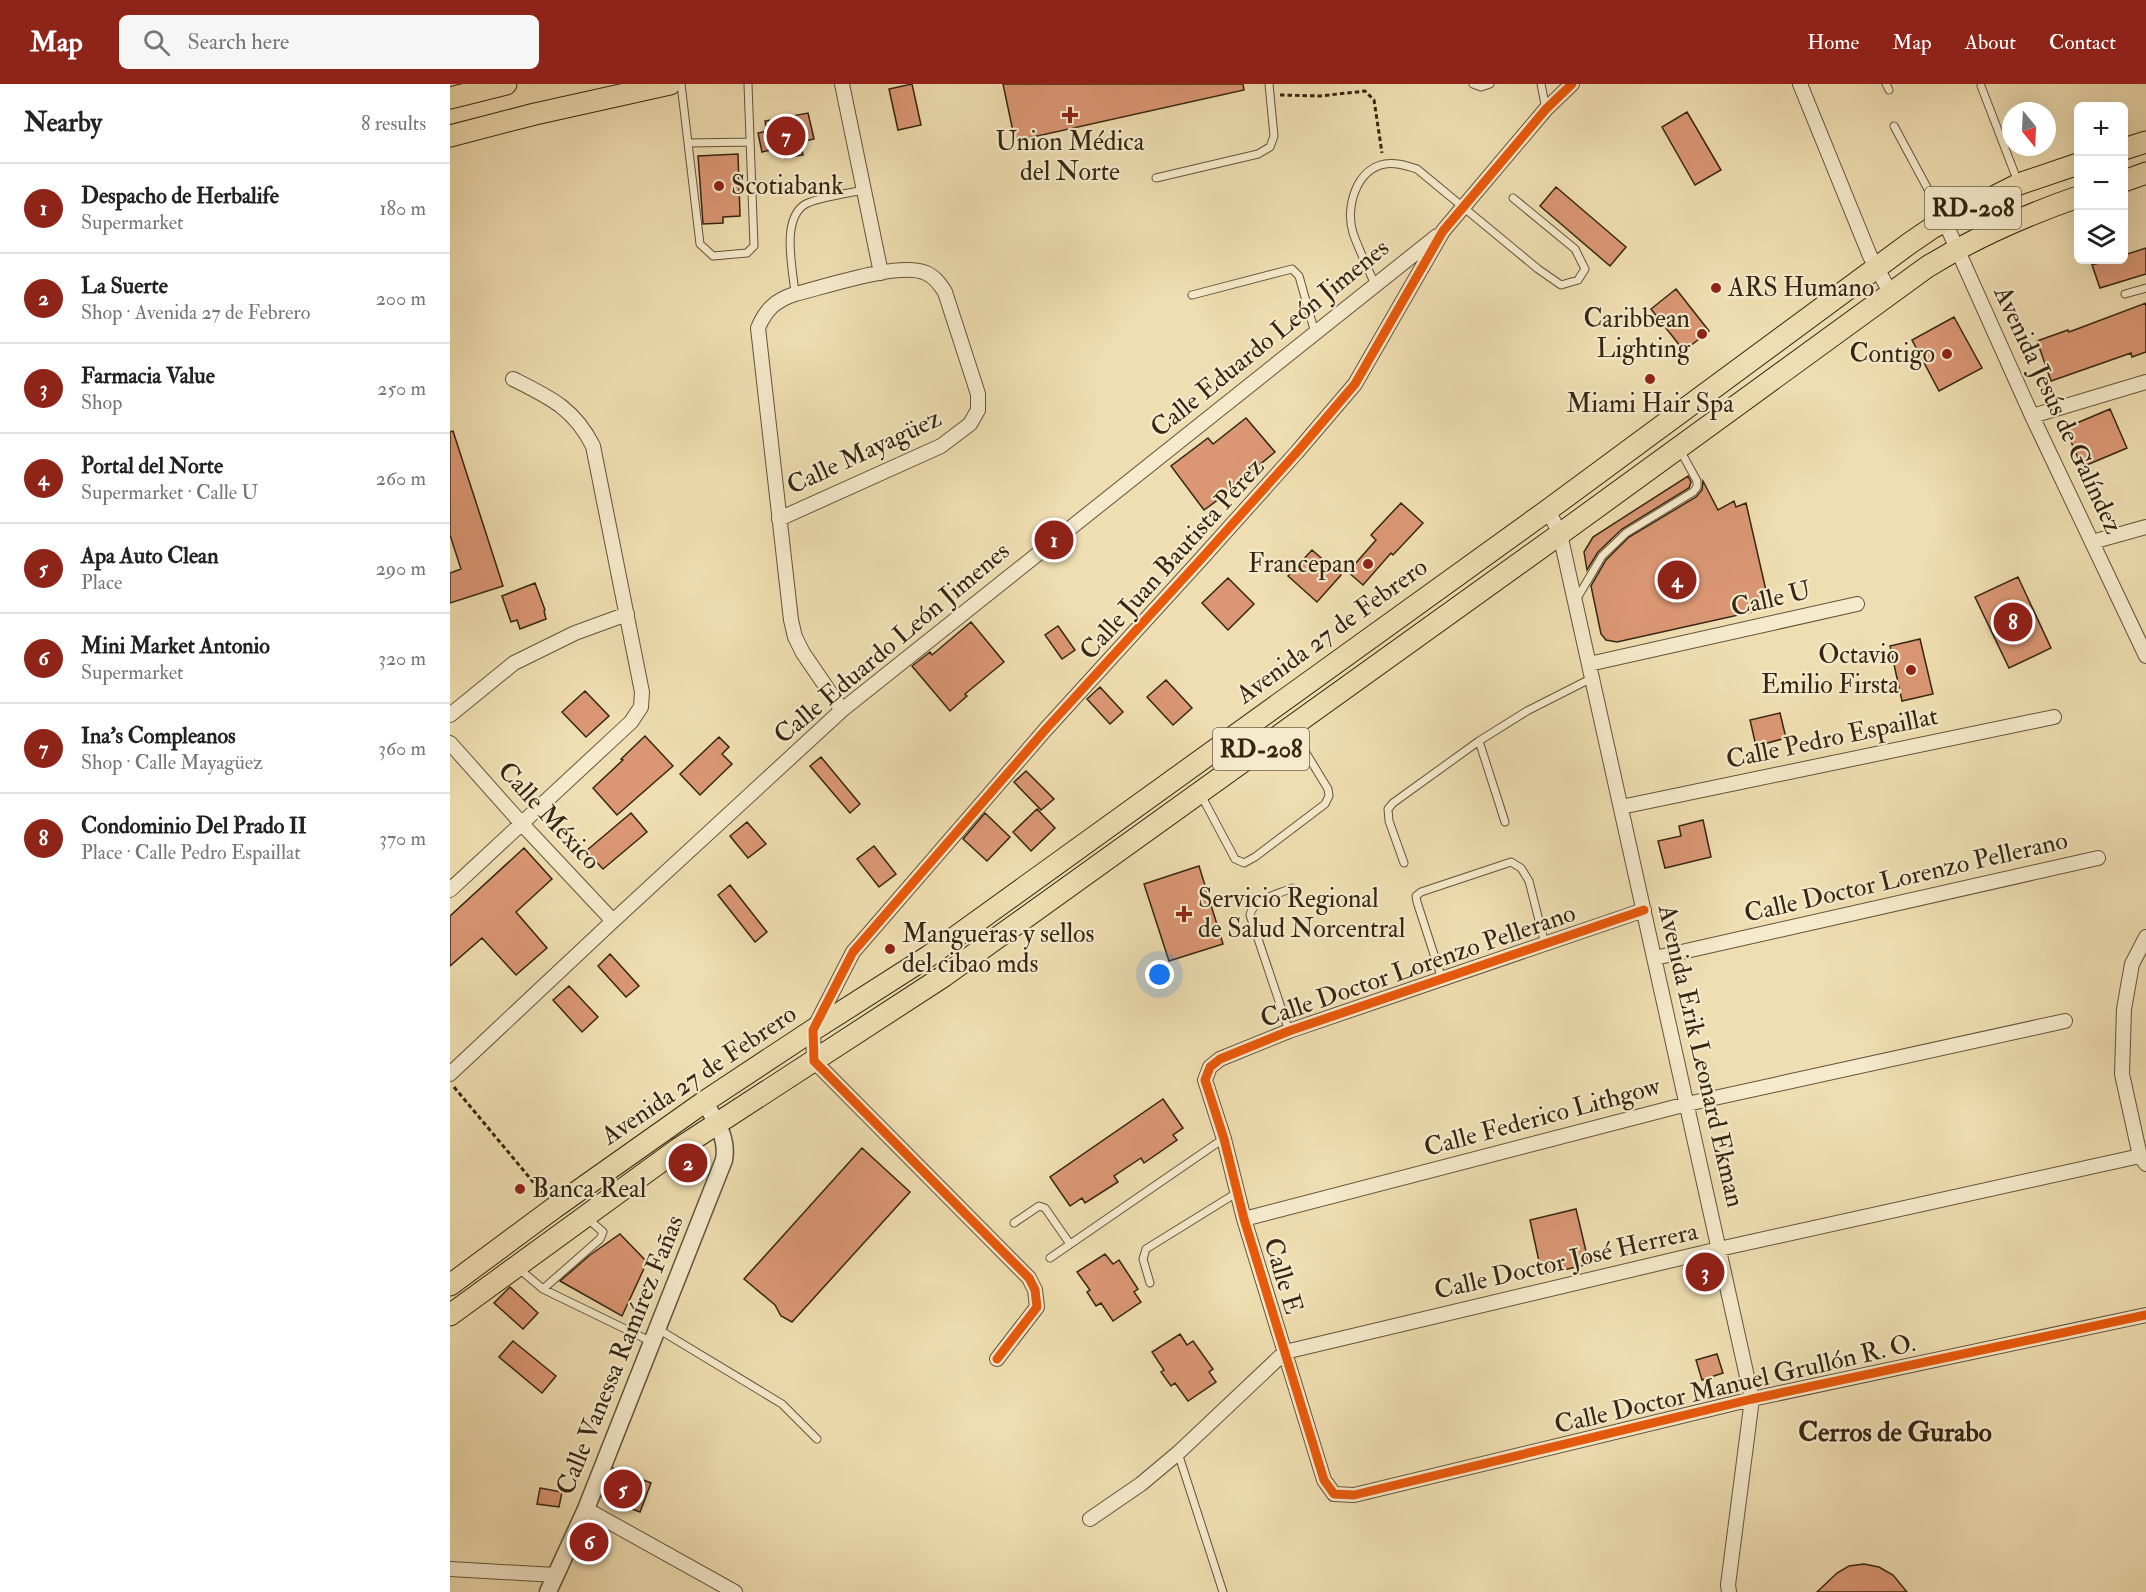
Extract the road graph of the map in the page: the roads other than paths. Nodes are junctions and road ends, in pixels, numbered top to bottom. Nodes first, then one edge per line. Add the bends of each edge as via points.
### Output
1 (506, 84) edge
2 (670, 84) edge
3 (681, 84) edge
4 (748, 84) edge
5 (842, 84) edge
6 (1269, 84) edge
7 (1473, 84) edge
8 (1490, 84) edge
9 (1541, 84) edge
10 (1572, 84) edge
11 (1800, 84) edge
12 (1981, 86) dead end
13 (450, 98) edge
14 (1546, 109) junction
15 (1894, 126) dead end
16 (450, 136) edge
17 (750, 142) junction
18 (2146, 142) edge
19 (688, 143) junction
20 (2128, 148) edge
21 (2074, 166) edge
22 (2146, 173) edge
23 (1156, 178) dead end
24 (2128, 180) edge
25 (2019, 184) junction
26 (864, 190) junction
27 (1513, 198) dead end
28 (2074, 199) edge
29 (1464, 206) junction
30 (1945, 222) junction
31 (1443, 231) junction
32 (1958, 249) junction
33 (1875, 267) junction
34 (881, 273) junction
35 (1375, 285) junction
36 (2146, 288) edge
37 (1890, 292) junction
38 (795, 294) junction
39 (2125, 294) dead end
40 (1192, 295) dead end
41 (1315, 333) junction
42 (513, 379) dead end
43 (2146, 382) edge
44 (2032, 416) junction
45 (1678, 447) junction
46 (1548, 510) junction
47 (779, 519) junction
48 (2146, 527) edge
49 (1560, 534) junction
50 (2092, 542) junction
51 (1575, 602) junction
52 (1857, 603) dead end
53 (627, 614) junction
54 (2146, 656) edge
55 (1591, 671) junction
56 (842, 710) junction
57 (450, 715) edge
58 (2054, 717) dead end
59 (1290, 727) junction
60 (1479, 741) junction
61 (450, 743) edge
62 (1200, 793) junction
63 (1621, 807) junction
64 (1505, 822) dead end
65 (522, 824) junction
66 (2098, 858) dead end
67 (1404, 863) dead end
68 (1292, 888) dead end
69 (450, 890) edge
70 (1644, 910) junction
71 (613, 921) junction
72 (2146, 937) edge
73 (1545, 944) junction
74 (1654, 958) junction
75 (1442, 979) junction
76 (2065, 1021) dead end
77 (813, 1030) junction
78 (1289, 1031) junction
79 (814, 1060) junction
80 (1210, 1067) joint
81 (450, 1074) edge
82 (704, 1102) junction
83 (1687, 1104) junction
84 (719, 1123) junction
85 (1224, 1139) junction
86 (2143, 1160) edge
87 (1238, 1192) junction
88 (586, 1216) junction
89 (1244, 1219) junction
90 (1014, 1223) dead end
91 (1070, 1244) junction
92 (1719, 1249) junction
93 (1050, 1258) dead end
94 (516, 1267) junction
95 (1150, 1283) dead end
96 (450, 1285) edge
97 (543, 1289) junction
98 (450, 1315) edge
99 (2146, 1315) edge
100 (655, 1336) junction
101 (1285, 1352) junction
102 (997, 1359) dead end
103 (1752, 1399) junction
104 (817, 1439) dead end
105 (1178, 1453) junction
106 (1334, 1494) joint
107 (586, 1509) junction
108 (1090, 1519) dead end
109 (450, 1569) edge
110 (555, 1575) junction
111 (548, 1592) edge
112 (735, 1592) edge
113 (1223, 1592) edge
114 (1729, 1592) edge

1 - 13 main road
2 - 16 main road
3 - 19 lane
4 - 17 lane
5 - 26 street
6 - 23 lane via 1274,136 1270,147 1258,154
7 - 8 lane
9 - 14 lane
10 - 14 street, Calle Juan Bautista Pérez
11 - 33 street
12 - 25 lane
14 - 29 street, Calle Juan Bautista Pérez
15 - 30 lane
17 - 19 lane
17 - 19 lane via 754,246 747,253 713,256 700,244
18 - 20 main road
21 - 25 main road, Avenida 27 de Febrero / RD-208
22 - 24 main road
25 - 30 main road, Avenida 27 de Febrero / RD-208
26 - 34 street
26 - 38 lane via 806,204 795,213 790,230
27 - 29 lane via 1575,249 1585,269 1578,280 1561,285
28 - 32 main road, Avenida 27 de Febrero / RD-208 via 2040,210
29 - 31 street, Calle Juan Bautista Pérez
29 - 35 lane via 1418,169 1395,163 1368,172 1351,202 1352,231
30 - 32 street, Avenida Jesús de Galíndez
30 - 33 main road, Avenida 27 de Febrero / RD-208
31 - 35 street, Calle Eduardo León Jimenes
31 - 77 street, Calle Juan Bautista Pérez via 1354,384 1250,505 1046,729 854,952
32 - 37 main road, Avenida 27 de Febrero / RD-208
32 - 44 street, Avenida Jesús de Galíndez
33 - 37 street
33 - 46 main road, Avenida 27 de Febrero / RD-208
34 - 38 street, Calle Mayagüez
34 - 47 street, Calle Mayagüez via 912,269 937,279 945,292 978,394 978,410 970,424 941,446
35 - 41 street, Calle Eduardo León Jimenes
36 - 39 lane
37 - 45 main road, Avenida 27 de Febrero / RD-208
38 - 47 street, Calle Mayagüez via 771,306 758,328
40 - 41 lane via 1292,268 1299,276
41 - 56 street, Calle Eduardo León Jimenes
42 - 53 street via 551,398 574,417 593,446
43 - 44 street
44 - 50 street, Avenida Jesús de Galíndez
45 - 49 main road, Avenida 27 de Febrero / RD-208
45 - 51 lane via 1697,487 1626,534 1602,556
46 - 49 street, Avenida Erik Leonard Ekman
46 - 77 main road, Avenida 27 de Febrero / RD-208 via 929,956
47 - 56 street, Calle Mayagüez via 795,637
48 - 50 street
49 - 51 street, Avenida Erik Leonard Ekman
49 - 59 main road, Avenida 27 de Febrero / RD-208
50 - 54 street, Avenida Jesús de Galíndez
51 - 55 street, Avenida Erik Leonard Ekman
52 - 55 street, Calle U
53 - 57 street via 574,633 514,663
53 - 65 street via 642,692 641,707 631,722
55 - 60 lane
55 - 63 street, Avenida Erik Leonard Ekman
56 - 71 street, Calle Eduardo León Jimenes
58 - 63 street, Calle Pedro Espaillat
59 - 62 main road, Avenida 27 de Febrero / RD-208
59 - 62 lane via 1329,796 1325,804 1255,857 1244,863 1235,859
60 - 64 lane
60 - 67 lane via 1388,809
61 - 65 street, Calle México
62 - 79 main road, Avenida 27 de Febrero / RD-208 via 944,976
63 - 70 street, Avenida Erik Leonard Ekman
65 - 69 street
65 - 71 street, Calle México
66 - 74 street, Calle Doctor Lorenzo Pellerano
68 - 78 lane via 1260,902 1250,915
70 - 73 street, Calle Doctor Lorenzo Pellerano
70 - 74 street, Avenida Erik Leonard Ekman
71 - 81 street, Calle Eduardo León Jimenes
72 - 86 street via 2132,964 2124,1009 2122,1063
73 - 75 street, Calle Doctor Lorenzo Pellerano
73 - 75 lane via 1529,881 1521,868 1510,862 1421,892 1416,896 1417,902
74 - 83 street, Avenida Erik Leonard Ekman
75 - 78 street, Calle Doctor Lorenzo Pellerano
76 - 83 street, Calle Federico Lithgow
77 - 79 street, Calle Juan Bautista Pérez
77 - 82 main road, Avenida 27 de Febrero / RD-208
78 - 80 street, Calle Doctor Lorenzo Pellerano via 1220,1059
79 - 84 main road, Avenida 27 de Febrero / RD-208
79 - 102 street via 1029,1278 1037,1307
80 - 85 street, Calle E via 1205,1080
82 - 84 street, Calle Vanessa Ramírez Fañas
82 - 96 main road, Avenida 27 de Febrero / RD-208
83 - 89 street, Calle Federico Lithgow
83 - 92 street, Avenida Erik Leonard Ekman
84 - 88 main road, Avenida 27 de Febrero / RD-208
84 - 100 street, Calle Vanessa Ramírez Fañas via 726,1150 724,1160
85 - 87 street, Calle E
85 - 91 lane
86 - 92 street, Calle Doctor José Herrera
87 - 89 street, Calle E
87 - 95 lane via 1146,1250 1143,1259
88 - 94 main road, Avenida 27 de Febrero / RD-208
88 - 97 lane via 603,1232 600,1239
89 - 101 street, Calle E
90 - 91 lane via 1038,1206 1045,1208
91 - 93 lane
92 - 101 street, Calle Doctor José Herrera
92 - 103 street, Avenida Erik Leonard Ekman
94 - 97 lane
94 - 98 main road, Avenida 27 de Febrero / RD-208
97 - 100 lane
99 - 103 street, Calle Doctor Manuel Grullón R. O.
100 - 104 lane via 782,1404
100 - 107 street, Calle Vanessa Ramírez Fañas
101 - 105 street
101 - 106 street, Calle E via 1324,1480
103 - 106 street, Calle Doctor Manuel Grullón R. O. via 1354,1495
103 - 114 street, Avenida Erik Leonard Ekman
105 - 108 street
105 - 113 lane
107 - 110 street, Calle Vanessa Ramírez Fañas
107 - 112 street
109 - 110 street
110 - 111 street, Calle Vanessa Ramírez Fañas

